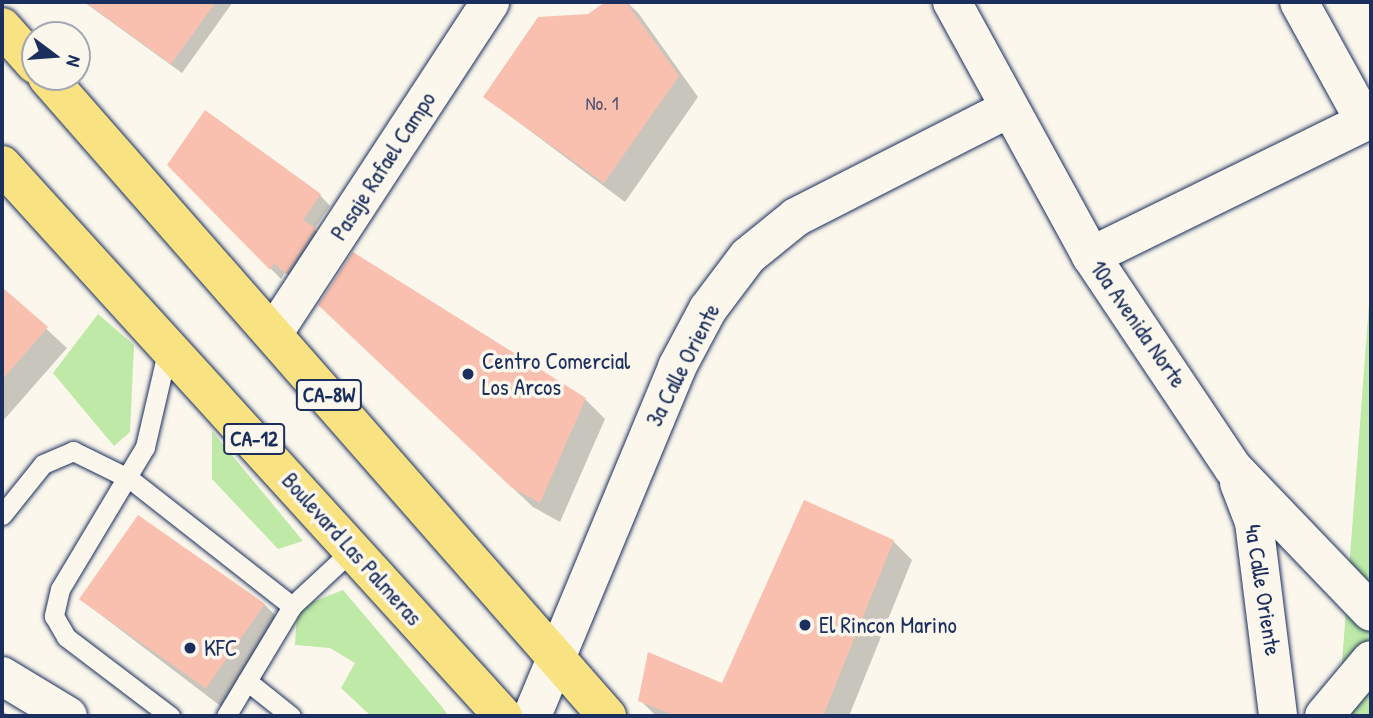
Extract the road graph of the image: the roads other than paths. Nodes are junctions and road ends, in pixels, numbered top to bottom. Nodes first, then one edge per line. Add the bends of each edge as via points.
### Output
1 (490, 2) edge
2 (952, 2) edge
3 (1299, 2) edge
4 (2, 27) edge
5 (21, 48) edge
6 (60, 91) edge
7 (1006, 110) junction
8 (1368, 120) edge
9 (2, 164) edge
10 (1091, 257) junction
11 (275, 331) junction
12 (169, 343) junction
13 (1233, 468) junction
14 (130, 480) junction
15 (2, 515) edge
16 (352, 550) junction
17 (292, 606) junction
18 (1371, 612) edge
19 (1371, 660) edge
20 (553, 661) junction
21 (2, 676) edge
22 (247, 681) junction
23 (68, 716) edge
24 (170, 716) edge
25 (226, 716) edge
26 (291, 716) edge
27 (503, 716) edge
28 (532, 716) edge
29 (607, 716) edge
30 (1278, 716) edge
31 (1324, 716) edge

1 - 11 street, Pasaje Rafael Campo
2 - 7 street, 10a Avenida Norte
3 - 8 street
4 - 5 main road
6 - 11 main road, CA-8W
7 - 10 street, 10a Avenida Norte
7 - 20 street, 3a Calle Oriente via 796,217 748,256 708,309 677,367
8 - 10 street
9 - 12 main road, Boulevard Las Palmeras / CA-12
10 - 13 street, 10a Avenida Norte
11 - 20 main road, CA-8W
12 - 14 lane via 158,406
12 - 16 main road, Boulevard Las Palmeras / CA-12
13 - 18 street, 10a Avenida Norte
13 - 30 street, 4a Calle Oriente via 1254,522
14 - 15 lane via 73,451 43,464
14 - 17 lane
14 - 24 lane via 60,589 54,616 66,637
16 - 17 lane
16 - 27 main road, Boulevard Las Palmeras / CA-12
17 - 22 lane
19 - 31 street
20 - 28 street, 3a Calle Oriente
20 - 29 main road, CA-8W
21 - 23 street
22 - 25 lane
22 - 26 lane

